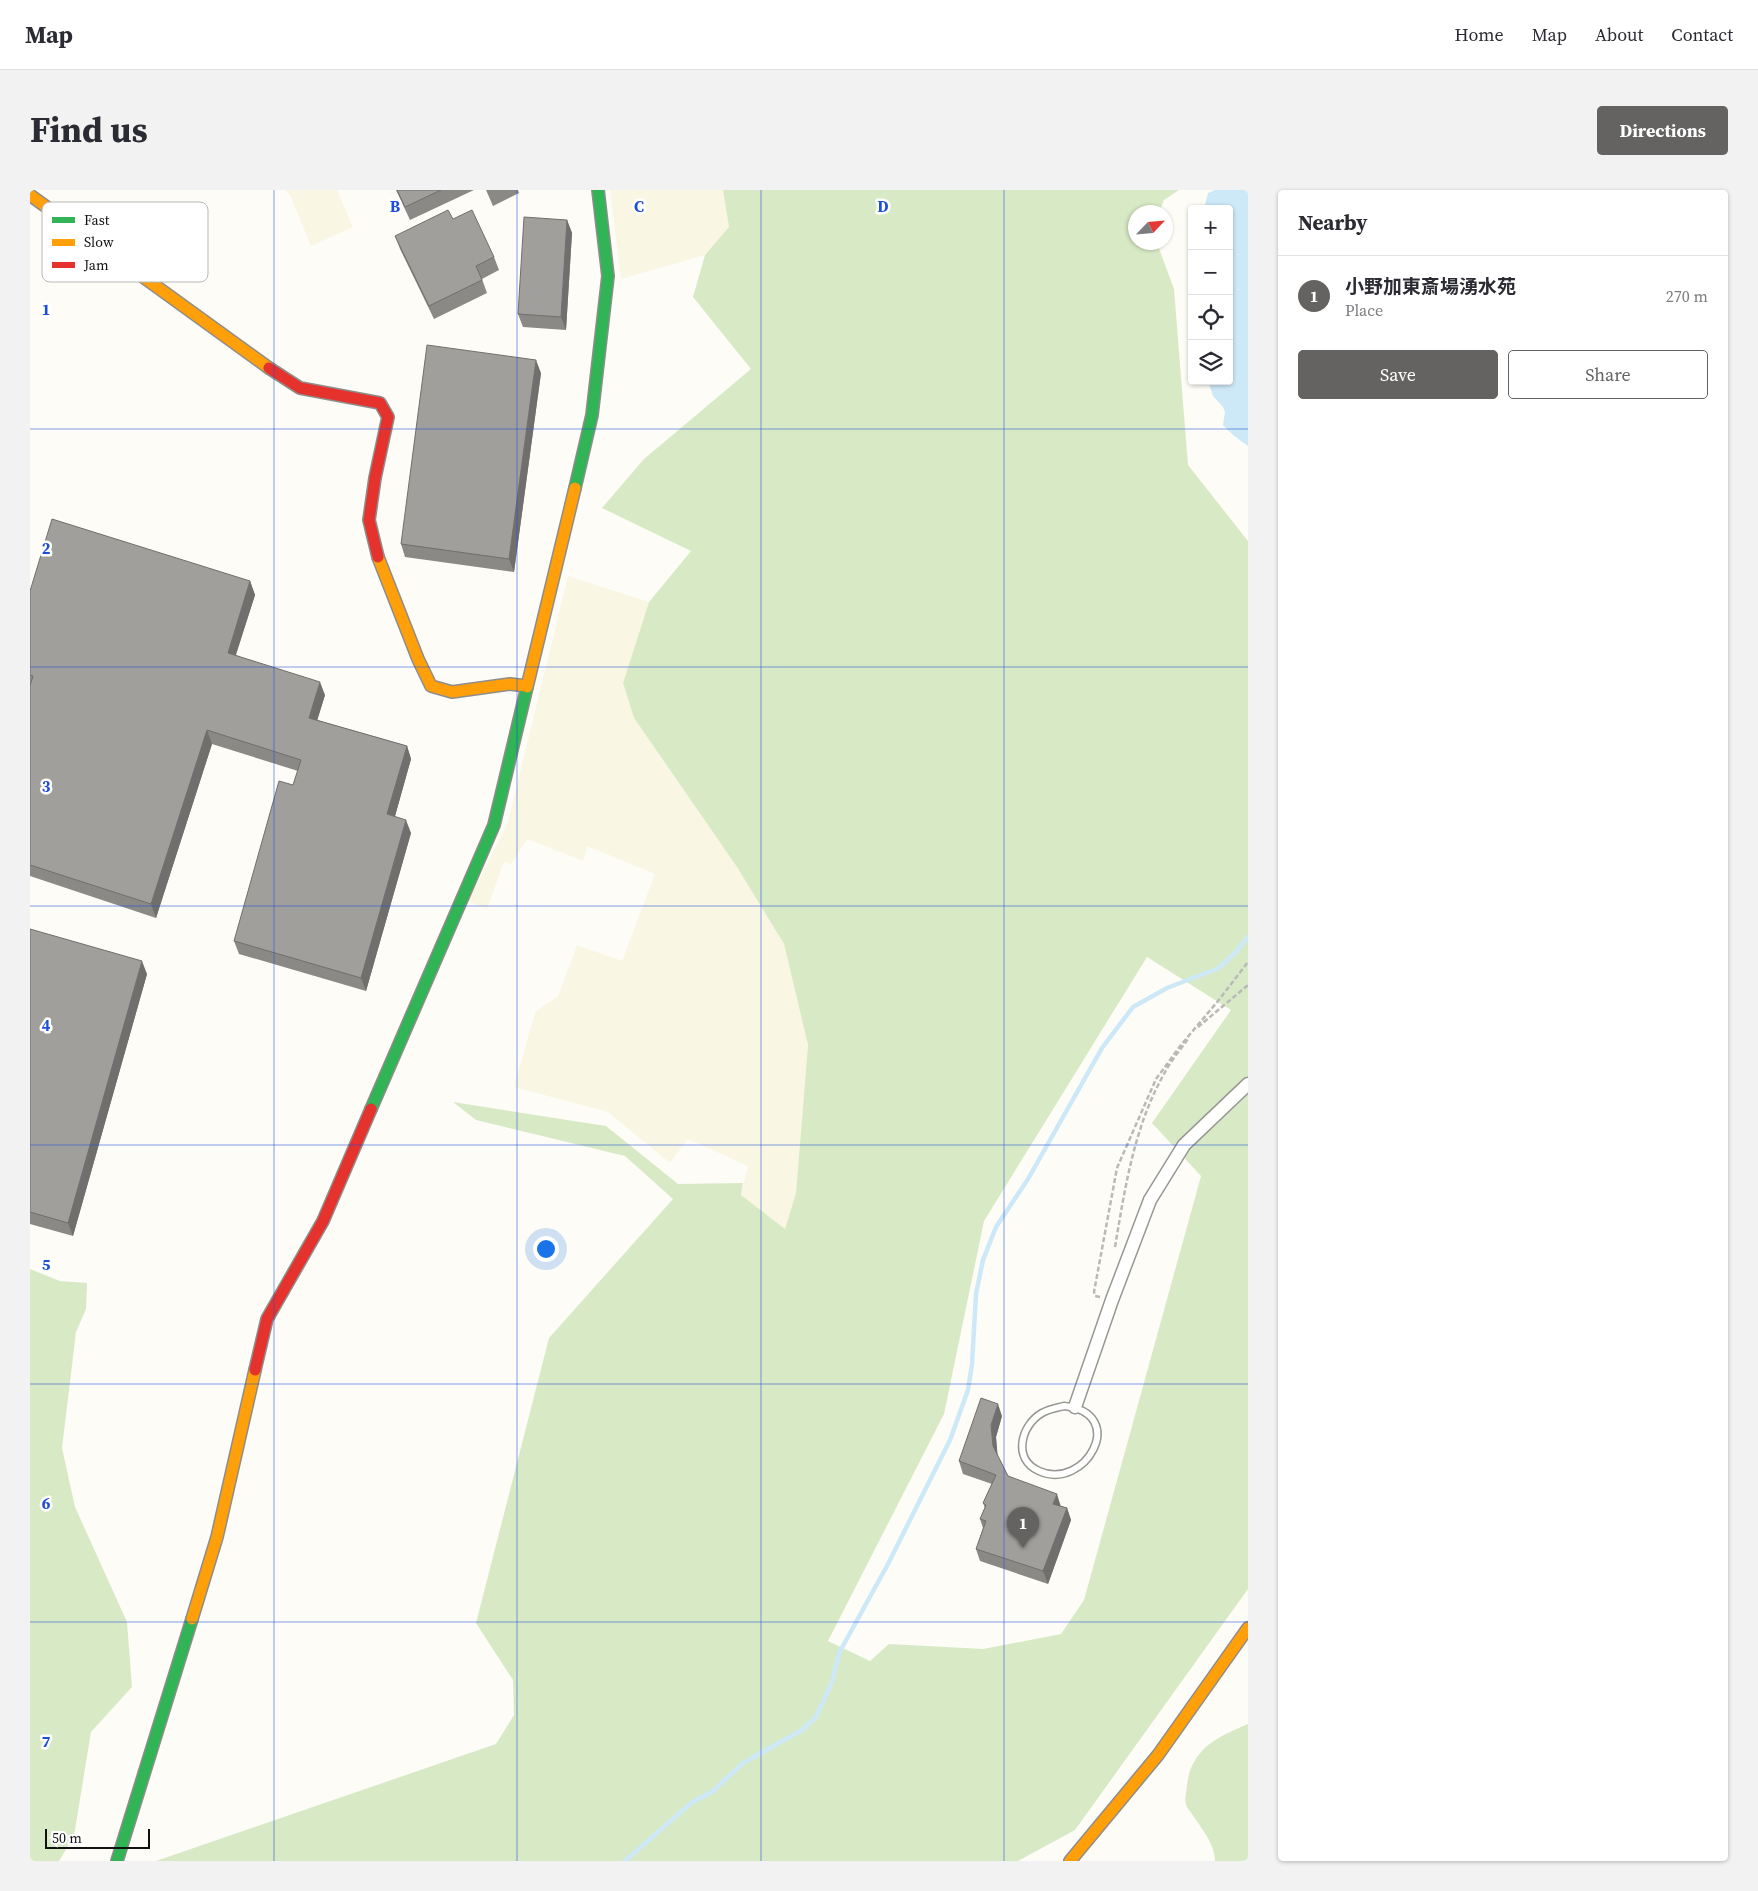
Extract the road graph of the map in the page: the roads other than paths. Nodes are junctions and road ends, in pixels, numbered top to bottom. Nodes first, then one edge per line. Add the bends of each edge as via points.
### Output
1 (598, 190) edge
2 (30, 195) edge
3 (42, 204) edge
4 (150, 282) edge
5 (527, 686) junction
6 (1248, 1084) edge
7 (1075, 1407) junction
8 (1248, 1628) edge
9 (117, 1861) edge
10 (1070, 1861) edge

1 - 5 street via 608,276 592,415
2 - 3 street
4 - 5 street via 300,388 380,403 388,417 369,520 379,560 432,686 452,692 510,684
5 - 9 street via 494,825 323,1221 268,1320 217,1537
6 - 7 street via 1184,1145 1150,1200
7 - 7 lane via 1092,1418 1096,1426 1097,1441 1090,1456 1072,1470 1061,1473 1050,1474 1031,1466 1025,1458 1022,1439 1032,1420 1052,1408
8 - 10 street via 1158,1755

